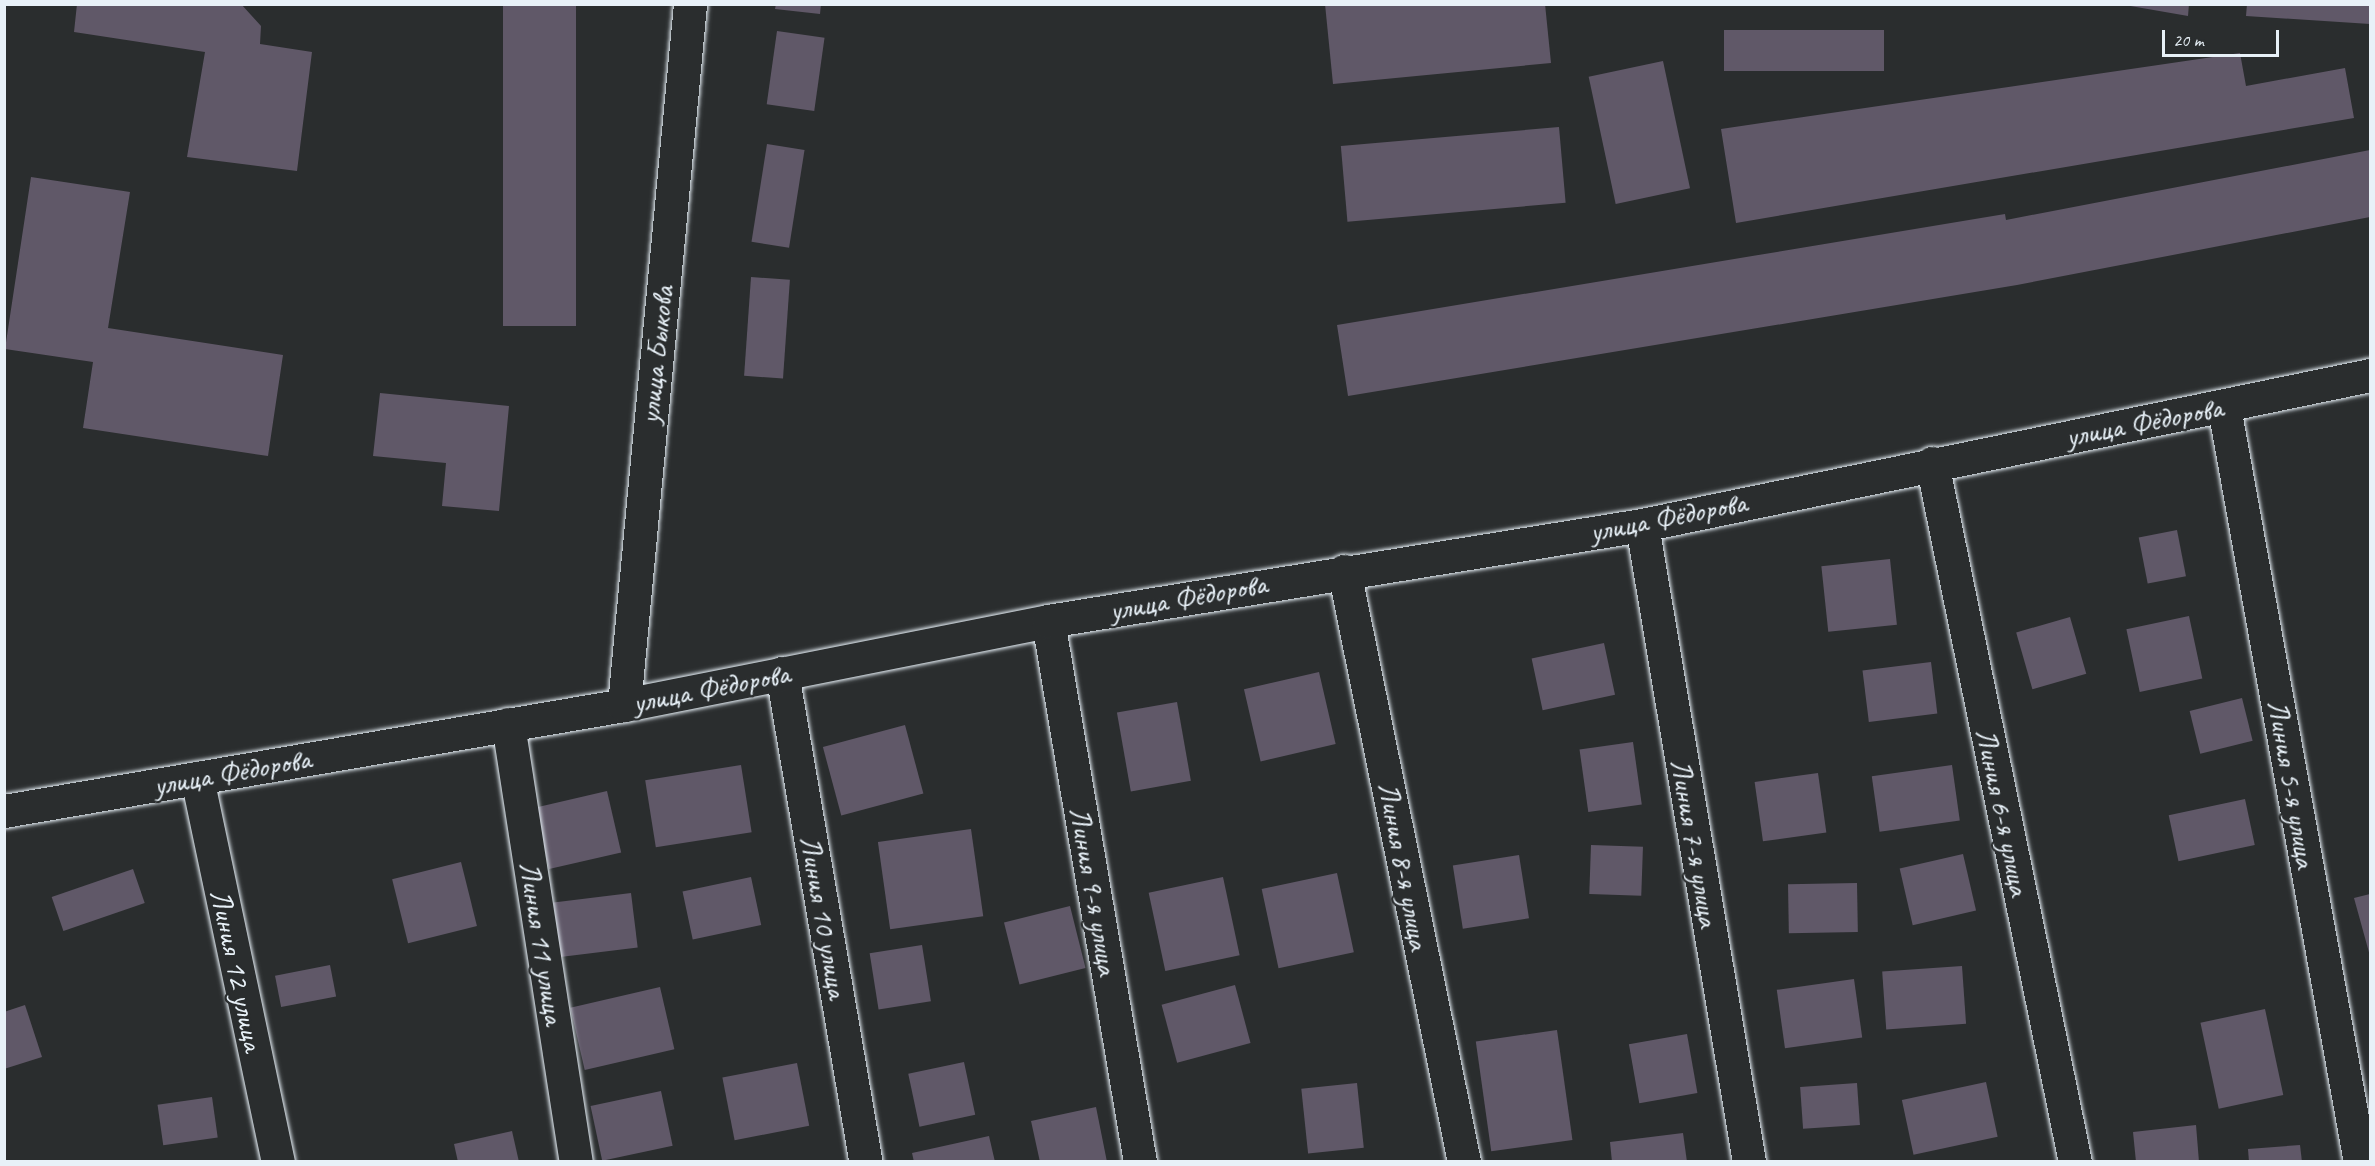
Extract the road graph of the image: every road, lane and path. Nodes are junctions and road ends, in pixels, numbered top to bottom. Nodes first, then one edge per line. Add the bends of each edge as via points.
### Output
1 (690, 4) edge
2 (2370, 375) edge
3 (2224, 407) junction
4 (1932, 463) junction
5 (1642, 525) junction
6 (1344, 571) junction
7 (1048, 621) junction
8 (782, 673) junction
9 (624, 705) junction
10 (508, 724) junction
11 (197, 778) junction
12 (4, 811) edge
13 (278, 1161) edge
14 (576, 1161) edge
15 (866, 1161) edge
16 (1140, 1161) edge
17 (1464, 1161) edge
18 (1749, 1161) edge
19 (2074, 1161) edge
20 (2360, 1161) edge

1 - 9 street, улица Быкова
2 - 3 street, улица Фёдорова
3 - 4 street, улица Фёдорова
3 - 20 street, Линия 5-я улица
4 - 5 street, улица Фёдорова
4 - 19 street, Линия 6-я улица
5 - 6 street, улица Фёдорова
5 - 18 street, Линия 7-я улица
6 - 7 street, улица Фёдорова
6 - 17 street, Линия 8-я улица
7 - 8 street, улица Фёдорова
7 - 16 street, Линия 9-я улица
8 - 9 street, улица Фёдорова
8 - 15 street, Линия 10 улица
9 - 10 street, улица Фёдорова
10 - 11 street, улица Фёдорова
10 - 14 street, Линия 11 улица
11 - 12 street, улица Фёдорова
11 - 13 street, Линия 12 улица

